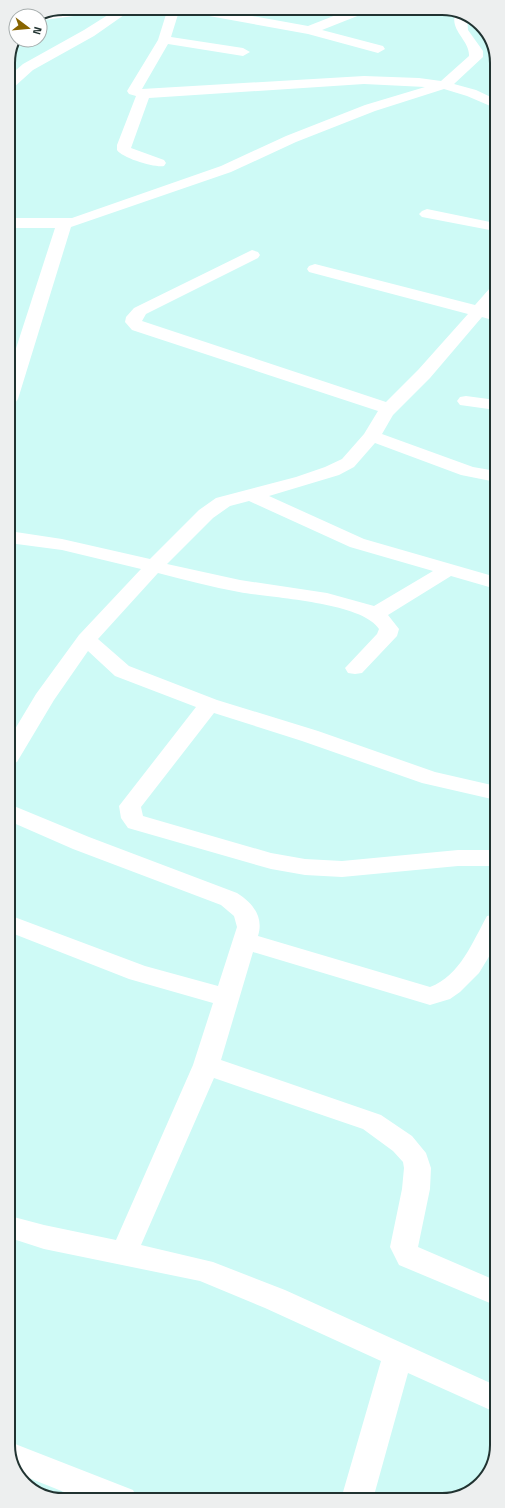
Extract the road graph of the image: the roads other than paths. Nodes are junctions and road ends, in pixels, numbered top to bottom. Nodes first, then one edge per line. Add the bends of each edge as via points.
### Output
1 (117, 15) edge
2 (172, 15) edge
3 (226, 15) edge
4 (348, 15) edge
5 (461, 19) edge
6 (309, 30) junction
7 (164, 40) junction
8 (378, 49) dead end
9 (243, 52) dead end
10 (15, 77) edge
11 (444, 85) junction
12 (144, 94) junction
13 (490, 102) edge
14 (159, 163) dead end
15 (427, 214) dead end
16 (15, 223) edge
17 (64, 224) junction
18 (490, 226) edge
19 (252, 255) dead end
20 (315, 268) dead end
21 (487, 314) edge
22 (15, 377) edge
23 (466, 401) dead end
24 (490, 404) edge
25 (390, 409) junction
26 (372, 436) junction
27 (490, 476) edge
28 (252, 495) junction
29 (15, 538) edge
30 (153, 567) junction
31 (448, 570) junction
32 (490, 581) edge
33 (375, 614) junction
34 (86, 639) junction
35 (355, 668) dead end
36 (209, 705) junction
37 (15, 747) edge
38 (490, 792) edge
39 (15, 815) edge
40 (490, 858) edge
41 (15, 925) edge
42 (490, 933) edge
43 (245, 941) junction
44 (227, 998) junction
45 (206, 1065) junction
46 (15, 1228) edge
47 (124, 1253) junction
48 (490, 1291) edge
49 (398, 1355) junction
50 (490, 1397) edge
51 (17, 1459) edge
52 (104, 1493) edge
53 (359, 1493) edge

1 - 10 street via 28,67
2 - 7 street
3 - 6 street
4 - 6 street
5 - 11 street via 462,30 476,51 476,57
6 - 8 street
7 - 9 street
7 - 12 street via 134,91
11 - 12 street via 410,81 344,81
11 - 13 street
11 - 17 street via 370,108 291,139 226,169
12 - 14 street via 124,150
15 - 18 street
16 - 17 street
17 - 22 street
19 - 25 street via 140,311 132,322
20 - 21 street
21 - 25 street
23 - 24 street
25 - 26 street
26 - 27 street via 468,471
26 - 28 street via 348,463 332,471
28 - 30 street via 216,506
28 - 31 street via 357,543
29 - 30 street via 33,539
30 - 33 street via 224,584 334,601
30 - 34 street
31 - 32 street
31 - 33 street
33 - 35 street via 386,622 389,629 387,636
34 - 36 street via 122,671
34 - 37 street via 44,699
36 - 38 street via 310,736 430,778
36 - 40 street via 130,806 132,818 136,822 271,862 305,867 342,869 458,858
39 - 43 street via 81,843 229,899 240,906 247,915 249,927
41 - 44 street via 138,973
42 - 43 street via 476,959 458,979 440,994 430,996
43 - 44 street
44 - 45 street
45 - 47 street
45 - 48 street via 372,1122 390,1134 416,1162 418,1175 404,1247 408,1257
46 - 47 street
47 - 49 street via 203,1270 275,1299
49 - 50 street
49 - 53 street
51 - 52 street

